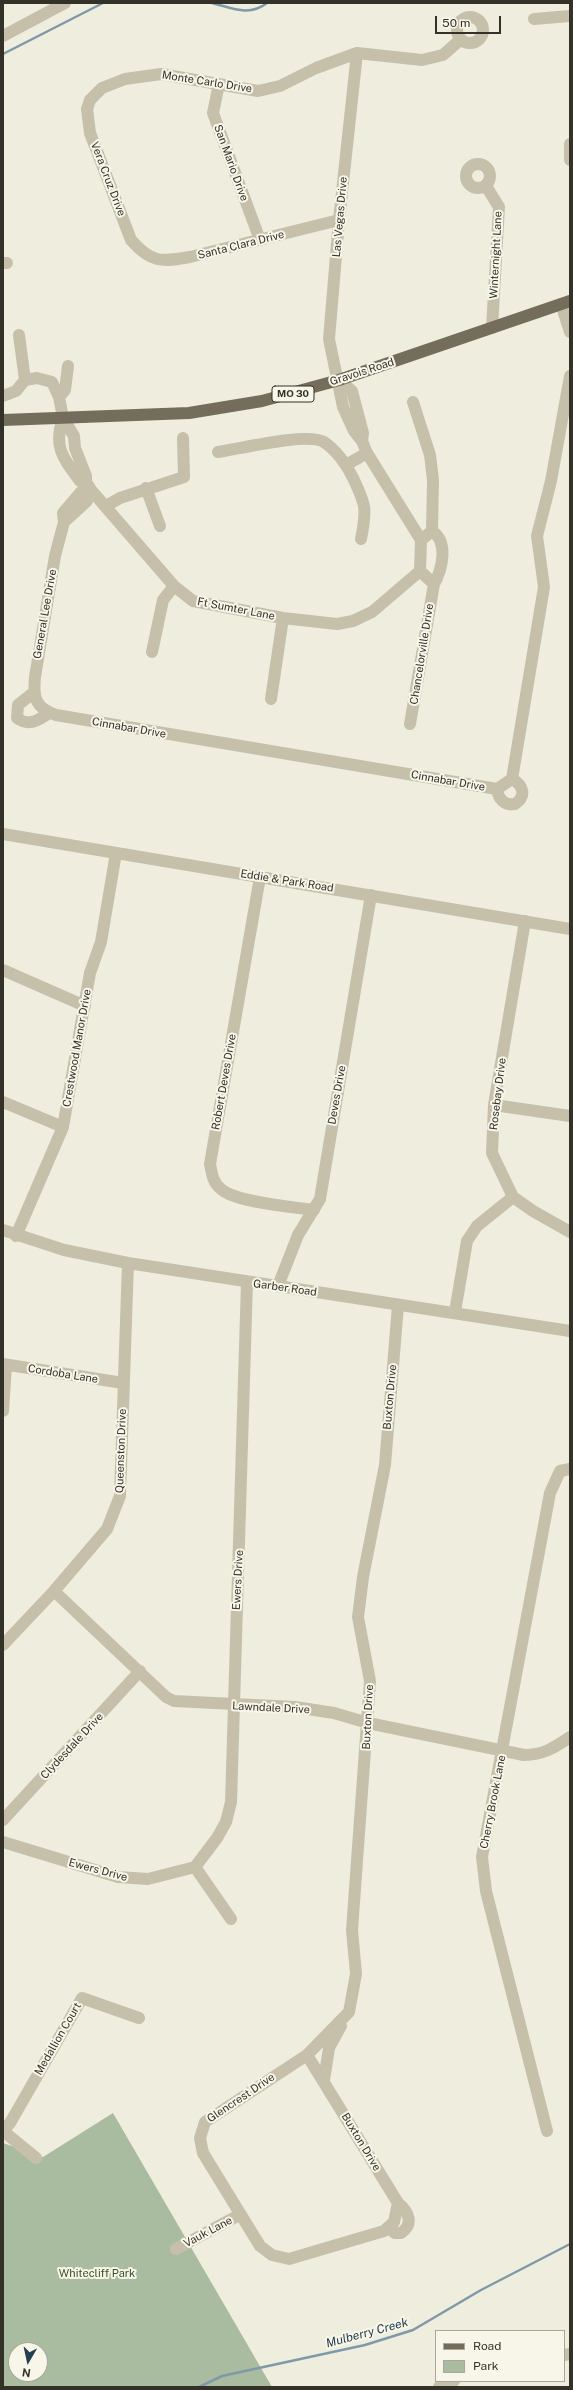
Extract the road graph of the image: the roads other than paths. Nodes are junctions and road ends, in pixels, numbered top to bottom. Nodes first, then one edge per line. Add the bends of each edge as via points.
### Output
1 (64, 3) edge
2 (570, 16) edge
3 (534, 19) dead end
4 (3, 36) edge
5 (461, 39) dead end
6 (357, 53) junction
7 (219, 84) junction
8 (90, 100) joint
9 (570, 144) edge
10 (570, 160) edge
11 (486, 186) dead end
12 (339, 220) junction
13 (260, 240) junction
14 (144, 254) joint
15 (566, 303) edge
16 (492, 328) junction
17 (570, 332) edge
18 (19, 335) dead end
19 (68, 366) dead end
20 (570, 376) edge
21 (26, 380) junction
22 (339, 380) junction
23 (3, 396) edge
24 (60, 397) junction
25 (413, 402) dead end
26 (62, 418) junction
27 (3, 420) edge
28 (565, 426) edge
29 (183, 438) dead end
30 (218, 452) dead end
31 (367, 453) junction
32 (346, 465) junction
33 (89, 486) junction
34 (146, 488) junction
35 (106, 506) junction
36 (160, 526) dead end
37 (432, 530) junction
38 (361, 539) dead end
39 (421, 540) junction
40 (420, 571) junction
41 (434, 584) junction
42 (174, 586) junction
43 (283, 618) junction
44 (152, 652) dead end
45 (33, 693) junction
46 (271, 699) dead end
47 (49, 713) junction
48 (410, 724) dead end
49 (512, 779) junction
50 (496, 789) junction
51 (3, 834) edge
52 (116, 853) junction
53 (260, 876) junction
54 (371, 895) junction
55 (525, 921) junction
56 (570, 928) edge
57 (3, 970) edge
58 (85, 1006) junction
59 (3, 1102) edge
60 (494, 1106) junction
61 (570, 1116) edge
62 (63, 1127) junction
63 (514, 1197) junction
64 (314, 1210) junction
65 (3, 1230) edge
66 (570, 1232) edge
67 (16, 1236) junction
68 (128, 1263) junction
69 (247, 1282) junction
70 (278, 1286) junction
71 (398, 1305) junction
72 (455, 1312) junction
73 (570, 1331) edge
74 (5, 1364) edge
75 (123, 1383) junction
76 (3, 1411) edge
77 (565, 1470) edge
78 (54, 1591) junction
79 (3, 1645) edge
80 (140, 1672) junction
81 (234, 1706) junction
82 (368, 1723) junction
83 (570, 1737) edge
84 (504, 1751) junction
85 (3, 1820) edge
86 (3, 1842) edge
87 (195, 1867) junction
88 (231, 1919) dead end
89 (349, 2012) junction
90 (139, 2018) dead end
91 (307, 2055) junction
92 (324, 2080) junction
93 (3, 2131) edge
94 (547, 2131) dead end
95 (36, 2158) dead end
96 (239, 2215) junction
97 (176, 2249) dead end
98 (272, 2255) joint
99 (452, 2382) edge
100 (439, 2387) edge

1 - 4 street
2 - 3 street
5 - 6 street, Monte Carlo Drive via 443,55 422,60
6 - 7 street, Monte Carlo Drive via 316,68 280,86 258,91
6 - 12 street, Las Vegas Drive
7 - 8 street, Monte Carlo Drive via 162,74 140,75 102,88
7 - 13 street, San Mario Drive via 213,113
8 - 14 street, Vera Cruz Drive via 87,109 90,133 132,240
9 - 10 street
11 - 16 street, Winternight Lane via 500,207
12 - 13 street, Santa Clara Drive
12 - 22 street, Las Vegas Drive via 329,339
13 - 14 street, Santa Clara Drive via 166,261
15 - 16 main road, Gravois Road / MO 30
15 - 17 street
16 - 22 main road, Gravois Road / MO 30
18 - 21 street
19 - 24 street via 65,390
20 - 28 street
21 - 23 street via 16,391
21 - 24 street via 37,378 52,382
22 - 26 main road, Gravois Road / MO 30 via 262,402 208,411
22 - 31 street via 352,391 363,433 362,441
24 - 26 street
25 - 37 street via 430,455 434,480
26 - 27 main road, Gravois Road / MO 30
26 - 33 street, Ft Sumter Lane via 74,436 75,448
28 - 49 street via 537,536 544,588
29 - 34 street via 184,477
30 - 32 street via 295,439 312,439 324,442
31 - 32 street
31 - 39 street
32 - 38 street via 365,503 366,515
33 - 35 street, Ft Sumter Lane
33 - 45 street, General Lee Drive via 63,513 64,522 55,556
34 - 35 street
34 - 36 street
35 - 42 street, Ft Sumter Lane
37 - 39 street
37 - 41 street, Chancelorville Drive via 438,534 442,545 439,575
39 - 40 street
40 - 41 street
40 - 43 street, Ft Sumter Lane via 372,612 353,621 337,624
41 - 48 street, Chancelorville Drive
42 - 43 street, Ft Sumter Lane via 193,601
42 - 44 street via 163,600
43 - 46 street
45 - 47 street, Cinnabar Drive via 38,705
45 - 47 street via 18,705 17,718 29,723 36,722
47 - 50 street, Cinnabar Drive
49 - 50 street, Cinnabar Drive
49 - 50 street via 519,783 522,791 521,798 515,804 505,803 500,799
51 - 52 street, Eddie & Park Road
52 - 53 street, Eddie & Park Road
52 - 58 street, Crestwood Manor Drive via 101,942 90,974
53 - 54 street, Eddie & Park Road
53 - 64 street, Robert Deves Drive via 210,1164 212,1178 221,1190 233,1197
54 - 55 street, Eddie & Park Road
54 - 64 street, Deves Drive via 320,1199
55 - 56 street, Eddie & Park Road
55 - 60 street, Rosebay Drive
57 - 58 street
58 - 62 street, Crestwood Manor Drive
59 - 62 street
60 - 61 street
60 - 63 street, Rosebay Drive via 492,1153
62 - 67 street, Crestwood Manor Drive
63 - 66 street, Rosebay Drive
63 - 72 street via 477,1226 467,1241
64 - 70 street, Deves Drive via 298,1235
65 - 67 street, Garber Road
67 - 68 street, Garber Road via 64,1250
68 - 69 street, Garber Road
68 - 75 street, Queenston Drive
69 - 70 street, Garber Road
69 - 81 street, Ewers Drive
70 - 71 street, Garber Road
71 - 72 street, Garber Road
71 - 82 street, Buxton Drive via 385,1465 363,1577 358,1618 370,1681
72 - 73 street, Garber Road
74 - 75 street, Cordoba Lane
74 - 76 street
75 - 78 street, Queenston Drive via 120,1496 107,1529
77 - 84 street, Cherry Brook Lane via 550,1493
78 - 79 street, Queenston Drive
78 - 80 street, Lawndale Drive
80 - 81 street, Lawndale Drive via 166,1697 174,1701
80 - 85 street, Clydesdale Drive
81 - 82 street, Lawndale Drive via 295,1707 334,1713
81 - 87 street, Ewers Drive via 231,1802 226,1822
82 - 84 street, Lawndale Drive
82 - 89 street, Buxton Drive via 352,1930 356,1974
83 - 84 street, Lawndale Drive via 538,1755
84 - 94 street, Cherry Brook Lane via 482,1857 486,1891
86 - 87 street, Ewers Drive via 118,1877 148,1879
87 - 88 street
89 - 91 street
89 - 92 street, Buxton Drive via 329,2048
90 - 93 street, Medallion Court via 82,1998
91 - 92 street, Buxton Drive
91 - 96 street, Glencrest Drive via 205,2122 200,2138 203,2153
92 - 98 street, Buxton Drive via 398,2203 394,2222 384,2231 289,2259
93 - 95 street
96 - 97 street, Vauk Lane
96 - 98 street, Glencrest Drive via 260,2246
99 - 100 street

